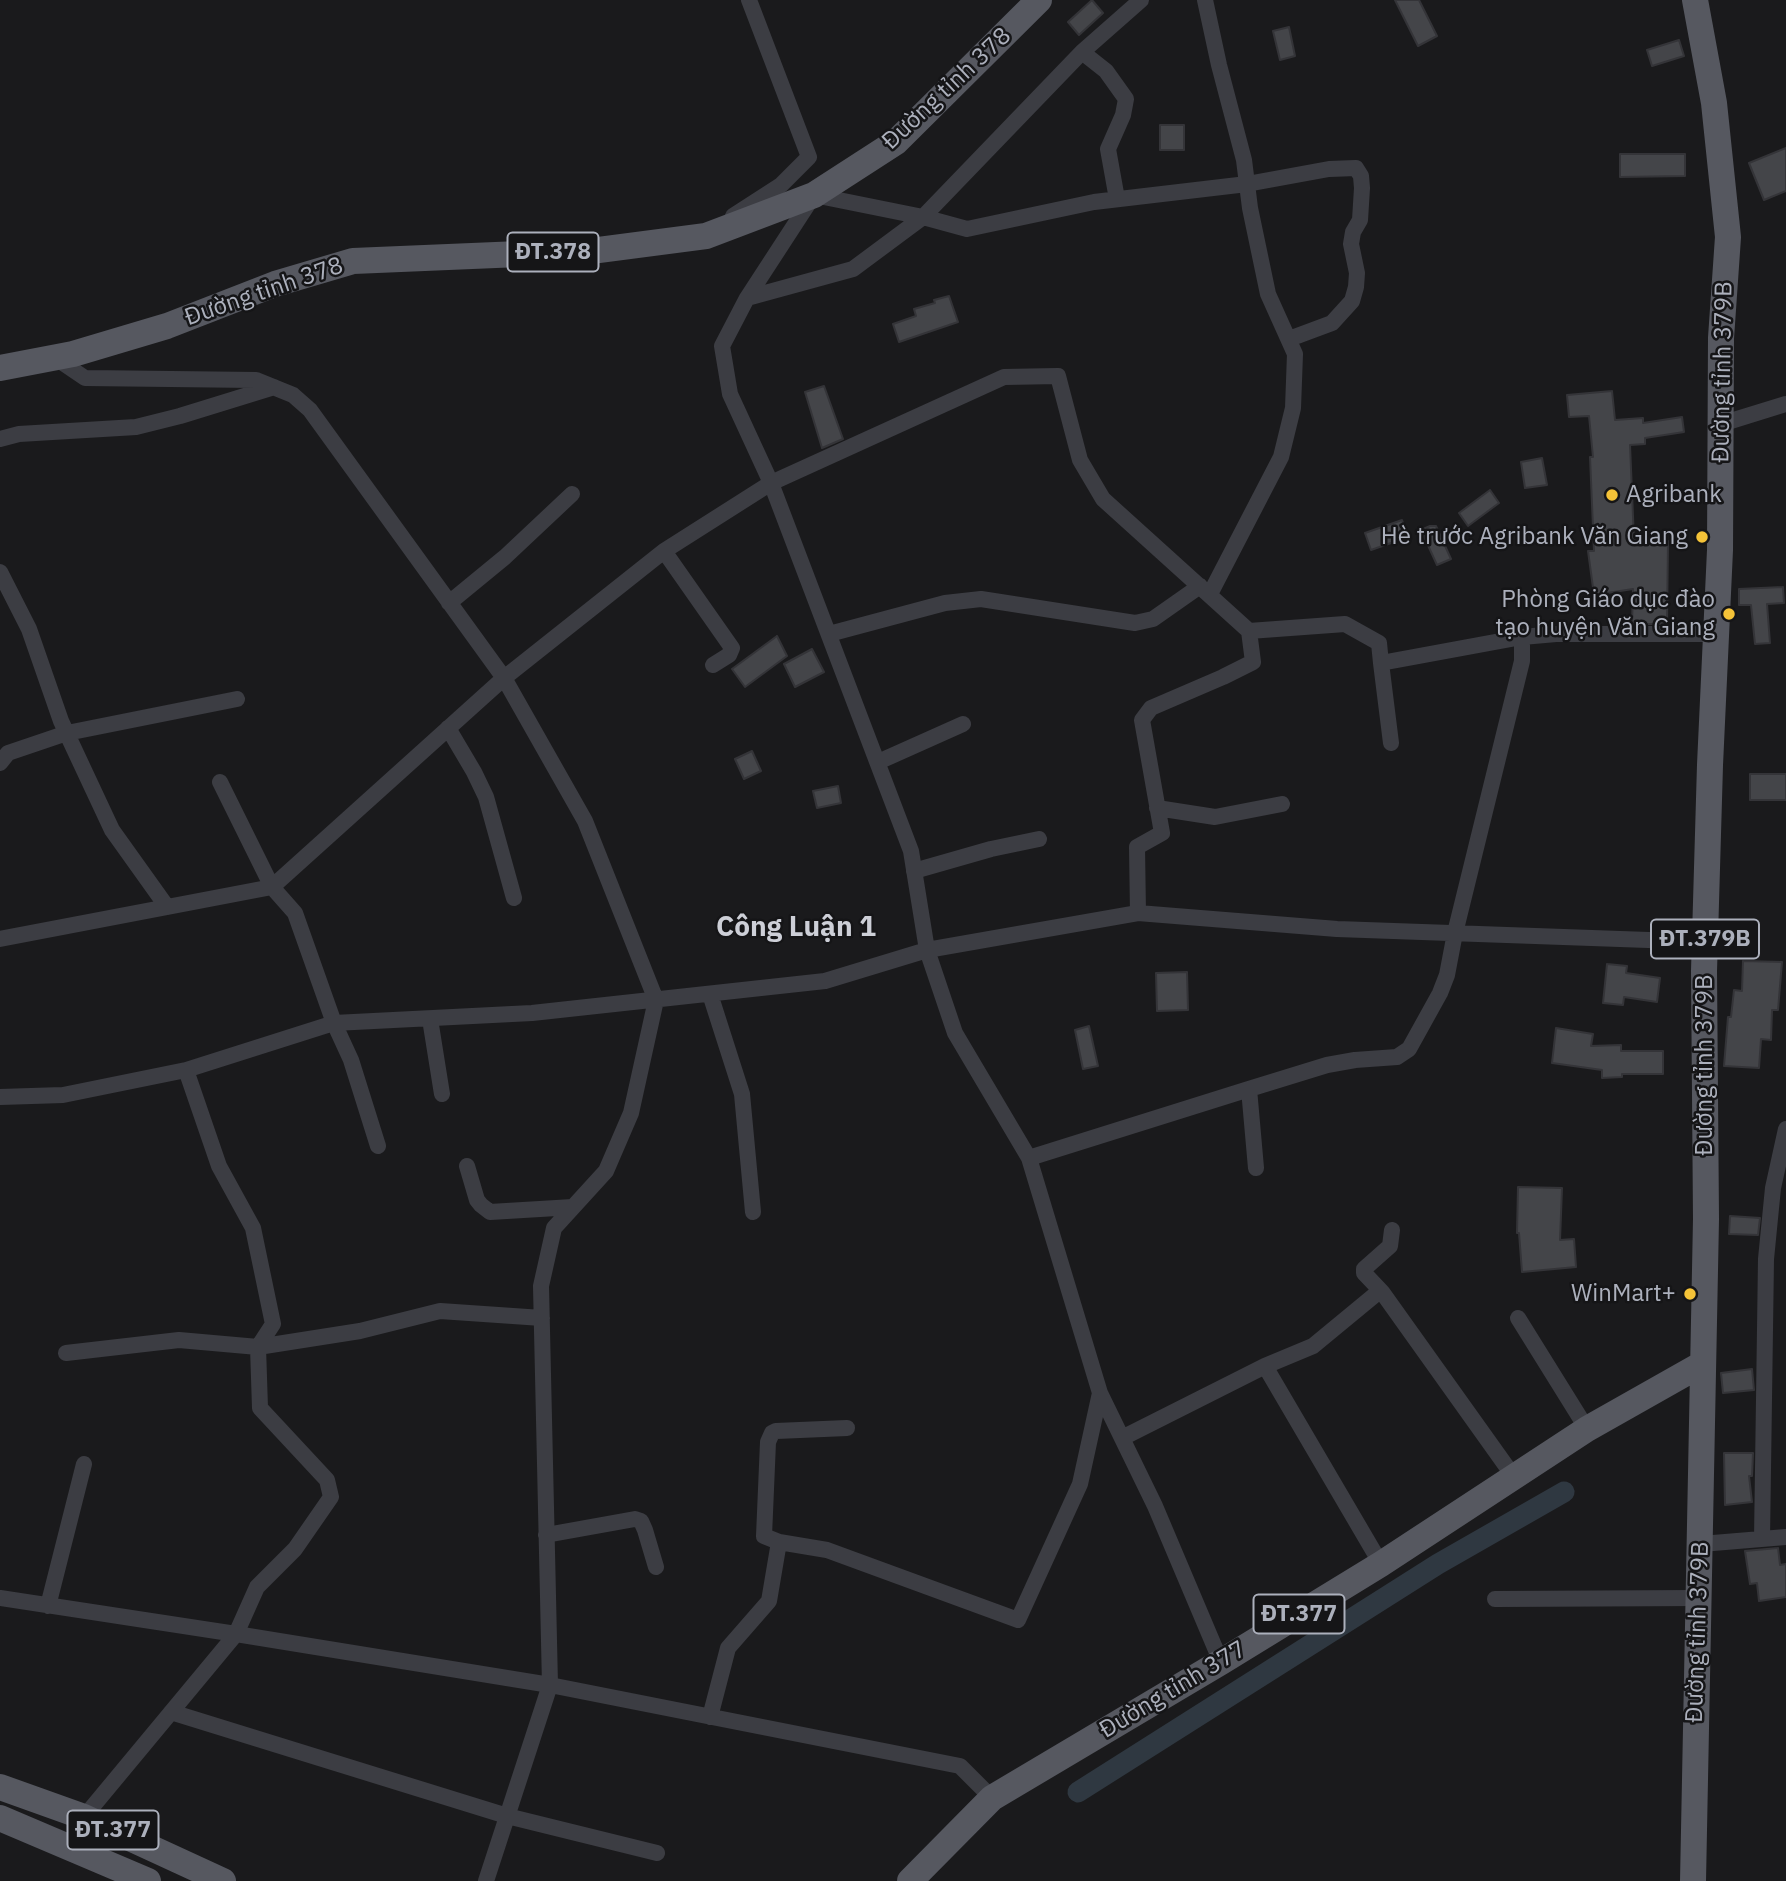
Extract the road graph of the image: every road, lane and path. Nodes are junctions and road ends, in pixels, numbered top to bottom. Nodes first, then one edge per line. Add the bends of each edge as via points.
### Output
1 (749, 0) edge
2 (1039, 0) edge
3 (1205, 0) edge
4 (1695, 0) edge
5 (1136, 3) edge
6 (1082, 52) junction
7 (1247, 184) junction
8 (814, 195) junction
9 (1117, 199) junction
10 (923, 217) junction
11 (706, 236) junction
12 (747, 298) junction
13 (1289, 340) junction
14 (54, 357) junction
15 (0, 368) edge
16 (274, 387) junction
17 (1786, 404) edge
18 (1721, 424) junction
19 (0, 439) edge
20 (771, 483) junction
21 (572, 494) dead end
22 (664, 551) junction
23 (0, 572) edge
24 (1205, 590) junction
25 (449, 603) junction
26 (1249, 631) junction
27 (829, 634) junction
28 (1716, 634) junction
29 (1522, 638) junction
30 (1381, 663) junction
31 (713, 665) dead end
32 (504, 678) junction
33 (237, 699) dead end
34 (963, 724) dead end
35 (448, 728) junction
36 (67, 733) junction
37 (1391, 743) dead end
38 (878, 762) junction
39 (0, 763) edge
40 (220, 782) dead end
41 (1282, 804) dead end
42 (1157, 808) junction
43 (1039, 839) dead end
44 (914, 871) junction
45 (272, 887) junction
46 (514, 898) dead end
47 (167, 907) junction
48 (1138, 913) junction
49 (1455, 933) junction
50 (0, 939) edge
51 (1705, 942) junction
52 (927, 950) junction
53 (709, 994) junction
54 (656, 1000) junction
55 (430, 1019) junction
56 (334, 1023) junction
57 (186, 1070) junction
58 (1249, 1089) junction
59 (442, 1094) dead end
60 (0, 1097) edge
61 (1786, 1129) edge
62 (378, 1146) dead end
63 (1784, 1146) edge
64 (1029, 1158) junction
65 (467, 1166) dead end
66 (1256, 1168) dead end
67 (573, 1207) junction
68 (753, 1212) dead end
69 (1392, 1230) dead end
70 (1382, 1292) junction
71 (542, 1318) junction
72 (1518, 1318) dead end
73 (258, 1347) junction
74 (66, 1353) dead end
75 (1702, 1364) junction
76 (1265, 1366) junction
77 (1100, 1392) junction
78 (847, 1427) dead end
79 (1587, 1429) junction
80 (1122, 1438) junction
81 (84, 1464) dead end
82 (1514, 1477) junction
83 (546, 1535) junction
84 (1786, 1537) edge
85 (1762, 1539) junction
86 (779, 1542) junction
87 (1701, 1544) junction
88 (1381, 1564) junction
89 (656, 1567) dead end
90 (0, 1598) edge
91 (1699, 1598) junction
92 (1495, 1599) dead end
93 (48, 1606) junction
94 (236, 1634) junction
95 (1221, 1662) junction
96 (550, 1685) junction
97 (171, 1712) junction
98 (710, 1717) junction
99 (0, 1787) edge
100 (992, 1798) junction
101 (84, 1816) junction
102 (507, 1816) junction
103 (0, 1818) edge
104 (657, 1853) dead end
105 (148, 1881) edge
106 (223, 1881) edge
107 (486, 1881) edge
108 (910, 1881) edge
109 (1693, 1881) edge

1 - 11 street via 809,157 781,185
2 - 8 main road, Đường tỉnh 378 / ĐT.378 via 896,142
3 - 7 street
4 - 18 main road, Đường tỉnh 379B / ĐT.379B via 1714,103 1728,237
5 - 6 street
6 - 9 street via 1107,71 1126,99 1108,146
6 - 10 street
7 - 9 street
7 - 13 street via 1268,294
7 - 13 street via 1350,167 1361,176 1360,220 1351,244 1357,273 1352,301 1332,323
8 - 10 street
8 - 11 main road, Đường tỉnh 378 / ĐT.378
8 - 12 street
9 - 10 street via 967,229
10 - 12 street via 853,269
11 - 14 main road, Đường tỉnh 378 / ĐT.378 via 591,251 353,261 275,284 167,326
12 - 20 street via 722,346 730,394
13 - 24 street via 1295,354 1293,408 1281,457
14 - 15 main road, Đường tỉnh 378 / ĐT.378
14 - 16 street via 86,377 256,380
16 - 19 street via 136,427
16 - 25 street via 310,410
17 - 18 street
18 - 28 main road, Đường tỉnh 379B / ĐT.379B
20 - 22 street
20 - 24 street via 1004,377 1058,376 1080,460 1103,499
20 - 27 street
21 - 25 street
22 - 31 street via 732,648
22 - 32 street
23 - 36 street via 29,629
24 - 26 street
24 - 27 street via 1153,620 1135,623 981,599 945,603
25 - 32 street
26 - 30 street via 1345,624 1379,643
26 - 42 street via 1253,662 1151,708 1142,720
27 - 38 street
28 - 29 street
28 - 51 main road, Đường tỉnh 379B / ĐT.379B
29 - 30 street
29 - 49 street via 1522,661
30 - 37 street
32 - 35 street
32 - 54 street via 585,821
33 - 36 street
34 - 38 street
35 - 45 street
35 - 46 street via 486,797
36 - 39 street via 8,753
36 - 47 street via 112,830
38 - 44 street
40 - 45 street
41 - 42 street via 1214,817
42 - 48 street via 1162,833 1137,847
43 - 44 street
44 - 52 street
45 - 47 street
45 - 56 street via 295,913
47 - 50 street
48 - 49 street
48 - 52 street
49 - 51 street
49 - 58 street via 1440,993 1403,1055 1327,1065
51 - 75 main road, Đường tỉnh 379B / ĐT.379B
52 - 53 street via 825,981
52 - 64 street via 955,1033
53 - 54 street
53 - 68 street via 742,1094
54 - 55 street
54 - 67 street via 631,1113 606,1171
55 - 56 street
55 - 59 street
56 - 57 street
56 - 62 street via 351,1060
57 - 60 street via 63,1095
57 - 73 street via 219,1166 253,1228 273,1324
58 - 64 street
58 - 66 street
61 - 63 street
63 - 85 street via 1773,1188 1766,1259
64 - 77 street
65 - 67 street via 477,1200 490,1212
67 - 71 street via 554,1228 541,1286
69 - 70 street via 1390,1246 1364,1269
70 - 76 street via 1312,1346
70 - 82 street
71 - 73 street via 440,1311 360,1331
71 - 83 street
72 - 79 street
73 - 74 street via 179,1340
73 - 94 street via 260,1408 327,1479 331,1497 295,1549 257,1587
75 - 79 main road, Đường tỉnh 377 / ĐT.377
75 - 87 main road, Đường tỉnh 379B / ĐT.379B
76 - 80 street
76 - 88 street
77 - 80 street
77 - 86 street via 1080,1484 1018,1620 827,1550
78 - 86 street via 776,1431 769,1438 763,1531 767,1538
79 - 82 main road, Đường tỉnh 377 / ĐT.377
80 - 95 street
81 - 93 street
82 - 88 main road, Đường tỉnh 377 / ĐT.377
83 - 89 street via 635,1519 645,1530
83 - 96 street
84 - 85 street
85 - 87 street
86 - 98 street via 769,1601 728,1648
87 - 91 main road, Đường tỉnh 379B / ĐT.379B
88 - 95 main road, Đường tỉnh 377 / ĐT.377
90 - 93 street
91 - 92 street
91 - 109 main road, Đường tỉnh 379B / ĐT.379B
93 - 94 street
94 - 96 street
94 - 97 street
95 - 100 main road, Đường tỉnh 377 / ĐT.377
96 - 98 street
96 - 102 street
97 - 101 street
97 - 102 street
98 - 100 street via 960,1766
99 - 101 main road, ĐT.377
100 - 108 main road, Đường tỉnh 377 / ĐT.377
101 - 106 main road, ĐT.377
102 - 104 street
102 - 107 street
103 - 105 main road, ĐT.377

